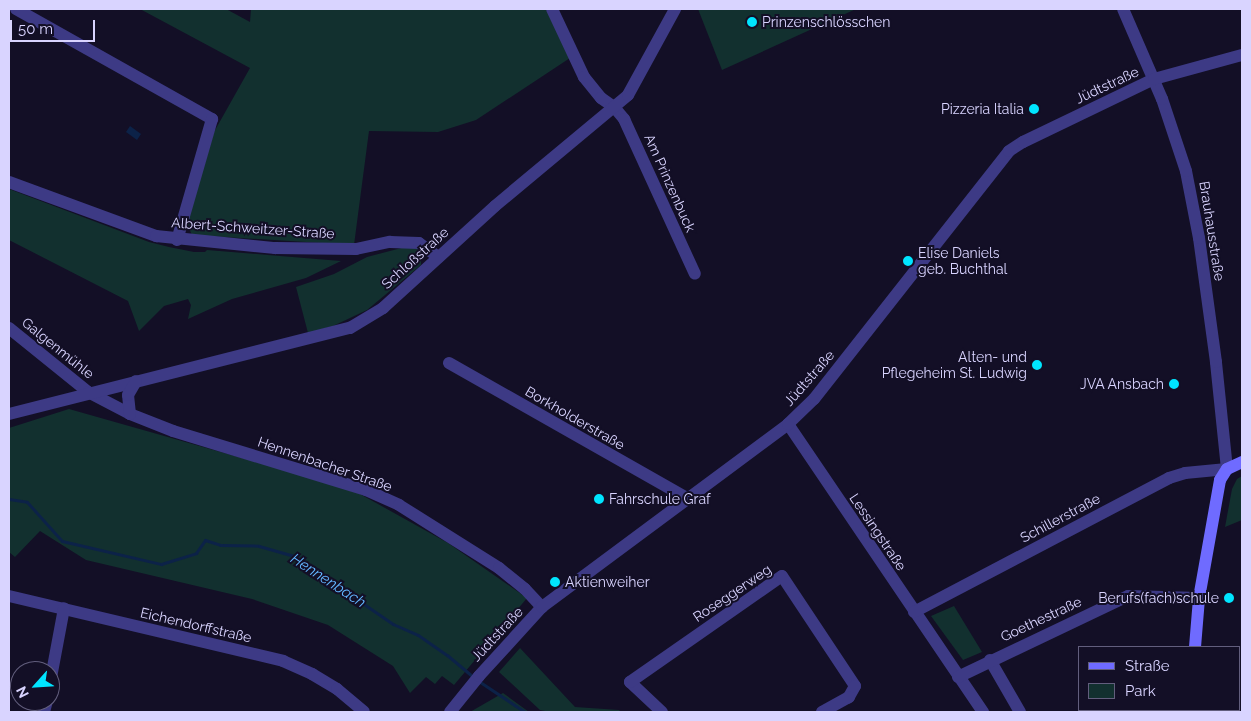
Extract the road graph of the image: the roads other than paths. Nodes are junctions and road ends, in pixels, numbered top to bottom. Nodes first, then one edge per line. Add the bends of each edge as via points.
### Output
1 (16, 9) edge
2 (552, 9) edge
3 (675, 9) edge
4 (1123, 9) edge
5 (1242, 55) edge
6 (1154, 80) junction
7 (614, 107) junction
8 (9, 182) edge
9 (177, 240) junction
10 (438, 257) junction
11 (695, 274) dead end
12 (9, 328) edge
13 (449, 363) dead end
14 (136, 381) junction
15 (88, 392) junction
16 (9, 414) edge
17 (130, 414) junction
18 (788, 424) junction
19 (1242, 462) edge
20 (1227, 469) junction
21 (687, 498) junction
22 (9, 596) edge
23 (1199, 598) junction
24 (64, 608) junction
25 (542, 608) junction
26 (914, 612) junction
27 (1195, 646) edge
28 (990, 660) junction
29 (54, 661) edge
30 (958, 677) junction
31 (364, 712) edge
32 (450, 712) edge
33 (662, 712) edge
34 (822, 712) edge
35 (983, 712) edge
36 (1020, 712) edge

1 - 9 street via 212,119
2 - 7 street, Am Prinzenbuck via 584,77 600,98
3 - 7 street, Schloßstraße via 628,95
4 - 6 street, Brauhausstraße
5 - 6 street, Jüdtstraße
6 - 18 street, Jüdtstraße via 1009,151 814,400
6 - 20 street, Brauhausstraße via 1174,128 1199,238
7 - 10 street, Schloßstraße
7 - 11 street, Am Prinzenbuck via 624,119
8 - 9 street, Albert-Schweitzer-Straße via 156,236
9 - 10 street, Albert-Schweitzer-Straße via 275,248 356,250 390,242 419,243
10 - 14 street, Schloßstraße via 383,308 350,328
12 - 15 street, Galgenmühle
13 - 21 street, Borkholderstraße
14 - 15 street, Schloßstraße
14 - 17 street via 128,395
15 - 16 street
15 - 17 street, Hennenbacher Straße
17 - 25 street, Hennenbacher Straße via 173,431 366,490 399,505 499,568 526,589
18 - 21 street, Jüdtstraße
18 - 26 street, Lessingstraße
19 - 20 main road
20 - 23 main road, Brauhausstraße via 1220,480
20 - 26 street, Schillerstraße via 1169,478
21 - 25 street, Jüdtstraße
22 - 24 street, Eichendorffstraße
23 - 27 main road, Brauhausstraße
23 - 28 street, Goethestraße via 1128,596
24 - 29 street
24 - 31 street, Eichendorffstraße via 283,661 328,684
25 - 32 street, Jüdtstraße
26 - 30 street, Lessingstraße
28 - 30 street, Goethestraße
28 - 36 street
30 - 35 street, Lessingstraße
33 - 34 street, Roseggerweg via 630,682 782,576 855,686 849,697

